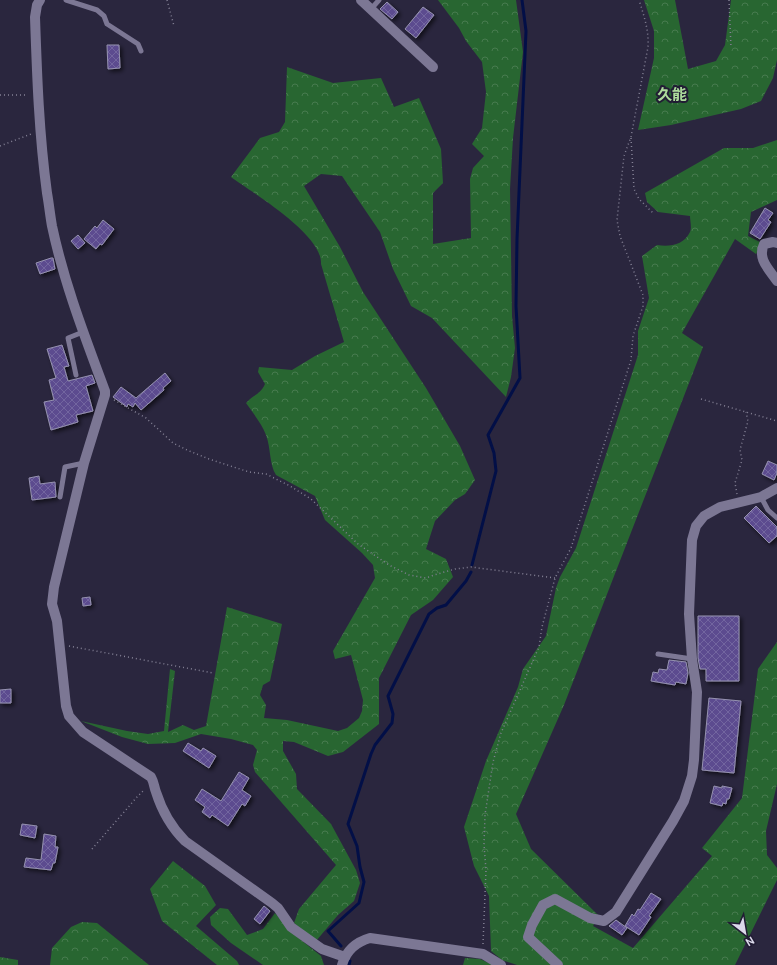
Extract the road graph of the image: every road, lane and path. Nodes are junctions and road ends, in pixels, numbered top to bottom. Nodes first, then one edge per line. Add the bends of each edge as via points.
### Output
1 (40, 0) edge
2 (66, 0) edge
3 (167, 0) edge
4 (362, 0) edge
5 (379, 0) edge
6 (639, 0) edge
7 (729, 0) edge
8 (371, 9) junction
9 (174, 26) dead end
10 (731, 48) dead end
11 (141, 51) dead end
12 (433, 68) dead end
13 (0, 95) edge
14 (38, 95) junction
15 (40, 130) junction
16 (631, 138) junction
17 (0, 146) edge
18 (654, 213) dead end
19 (777, 243) edge
20 (777, 281) edge
21 (83, 332) junction
22 (76, 375) dead end
23 (105, 395) junction
24 (701, 400) dead end
25 (746, 412) junction
26 (777, 422) edge
27 (84, 463) junction
28 (777, 488) edge
29 (60, 496) dead end
30 (761, 497) junction
31 (740, 502) junction
32 (777, 518) edge
33 (555, 578) junction
34 (60, 644) junction
35 (658, 654) dead end
36 (692, 660) junction
37 (213, 673) dead end
38 (154, 782) junction
39 (92, 849) dead end
40 (483, 954) junction
41 (343, 961) edge
42 (501, 965) edge
43 (558, 965) edge

1 - 14 street via 35,17
2 - 11 lane via 97,10 104,16 107,24 138,44
3 - 9 path
4 - 8 street
5 - 8 lane
6 - 16 path via 646,23 648,46
7 - 10 path
8 - 12 street
13 - 14 path
14 - 15 street
15 - 17 path
15 - 21 street via 52,226
16 - 18 path via 634,189 639,199
16 - 33 path via 624,156 617,220 620,236 644,295 644,306 633,336 631,360 571,548
19 - 20 street via 764,244 761,258
21 - 22 lane via 68,338
21 - 23 street
23 - 27 street
23 - 33 path via 146,418 173,443 187,450 249,472 266,474 311,498 358,544 408,575 426,578 471,567
24 - 25 path
25 - 26 path
25 - 31 path via 748,422 740,450 742,460 734,483
27 - 29 lane via 65,467
27 - 34 street via 52,597
28 - 30 street
30 - 31 street
30 - 32 lane via 768,510
31 - 36 street via 720,507 704,516 696,526 692,540 689,614
33 - 40 path via 539,647 501,733 493,762 485,815
34 - 37 path
34 - 38 street via 66,706 72,721 83,732 147,774
35 - 36 lane
36 - 43 street via 697,692 694,760 684,801 616,912 604,921 590,918 555,899 543,905 528,937
38 - 39 path via 136,797
38 - 41 street via 164,811 176,832 185,841 272,903 291,927 308,940
40 - 41 street via 370,938 349,950
40 - 42 street

